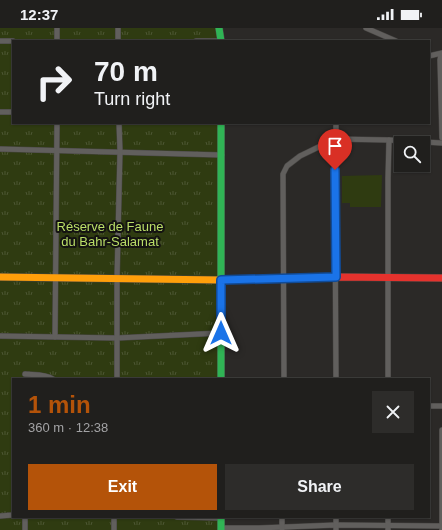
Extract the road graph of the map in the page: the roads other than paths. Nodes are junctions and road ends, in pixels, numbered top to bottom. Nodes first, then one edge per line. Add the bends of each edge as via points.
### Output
1 (57, 28) edge
2 (118, 28) edge
3 (219, 28) edge
4 (366, 28) edge
5 (57, 40) edge
6 (118, 40) edge
7 (221, 40) edge
8 (394, 40) edge
9 (0, 41) edge
10 (12, 41) edge
11 (441, 54) edge
12 (430, 56) edge
13 (0, 112) edge
14 (12, 112) edge
15 (57, 124) edge
16 (119, 124) edge
17 (221, 124) edge
18 (336, 124) edge
19 (442, 138) edge
20 (335, 139) junction
21 (389, 140) junction
22 (442, 143) edge
23 (0, 149) edge
24 (57, 150) junction
25 (120, 152) junction
26 (222, 155) junction
27 (0, 277) edge
28 (336, 277) junction
29 (388, 277) junction
30 (56, 278) junction
31 (283, 278) junction
32 (442, 278) edge
33 (117, 279) junction
34 (221, 280) junction
35 (221, 333) junction
36 (0, 336) edge
37 (55, 337) junction
38 (117, 338) junction
39 (25, 374) dead end
40 (51, 378) edge
41 (117, 378) edge
42 (221, 378) edge
43 (284, 378) edge
44 (336, 378) edge
45 (388, 378) edge
46 (430, 406) edge
47 (442, 406) edge
48 (442, 430) edge
49 (12, 515) edge
50 (0, 516) edge
51 (25, 518) edge
52 (114, 518) edge
53 (221, 518) edge
54 (282, 518) edge
55 (442, 526) edge
56 (336, 528) edge
57 (388, 528) edge
58 (221, 529) edge
59 (282, 529) edge
60 (25, 530) edge
61 (114, 530) edge
62 (442, 530) edge

1 - 5 street
2 - 6 street
3 - 7 street
4 - 8 street
9 - 10 street
11 - 12 street
11 - 19 street
13 - 14 street
15 - 24 street
16 - 25 street
17 - 26 street
18 - 20 street
20 - 21 street
20 - 28 street
20 - 31 street via 300,156 287,166 283,174
21 - 22 street
21 - 29 street
23 - 24 street
24 - 25 street
24 - 30 street
25 - 26 street
25 - 33 street
26 - 34 street
27 - 30 street
28 - 29 street
28 - 31 street
28 - 44 street
29 - 32 street
29 - 45 street
30 - 33 street
30 - 37 street
31 - 34 street
31 - 43 street
33 - 34 street
33 - 38 street
34 - 35 street
35 - 38 street
35 - 42 street
36 - 37 street
37 - 38 street
38 - 41 street
39 - 40 street
46 - 47 street
48 - 55 street
49 - 50 street
51 - 60 street
52 - 61 street
53 - 58 street
54 - 59 street
55 - 57 street
55 - 62 street
56 - 57 street
56 - 59 street
58 - 59 street

